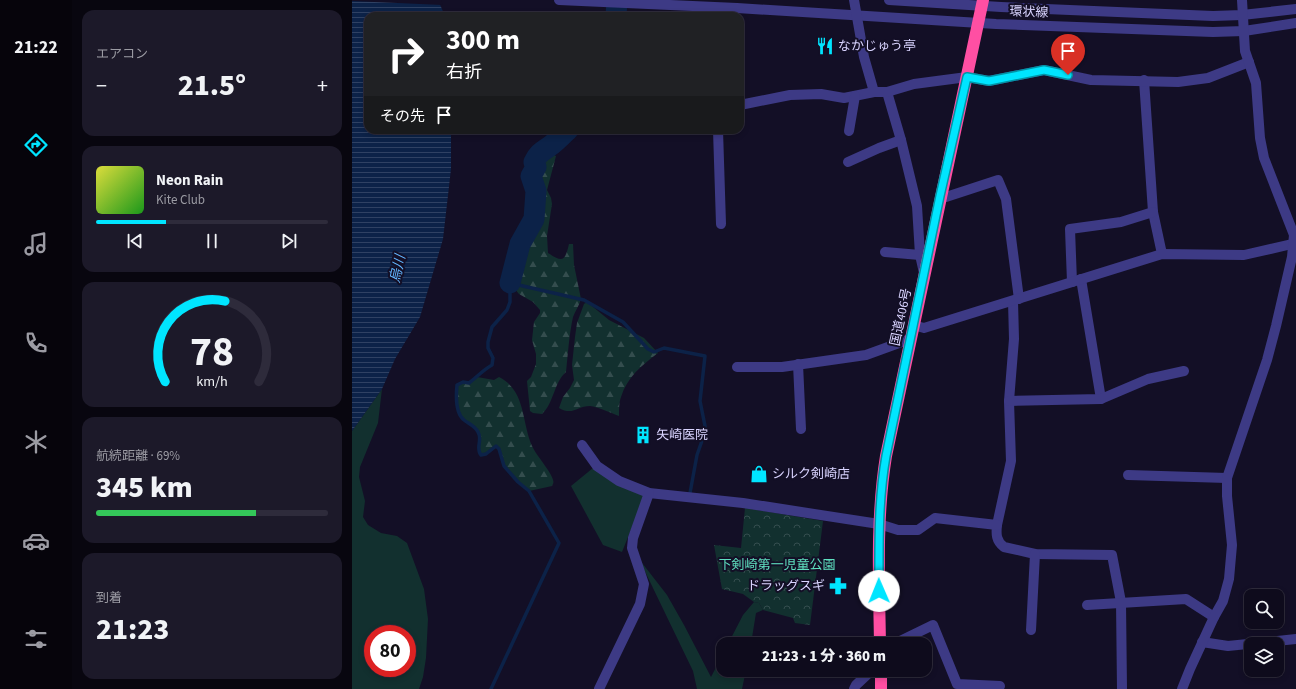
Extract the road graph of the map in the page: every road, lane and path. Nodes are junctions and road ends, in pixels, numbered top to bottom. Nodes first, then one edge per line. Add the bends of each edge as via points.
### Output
1 (559, 0) edge
2 (854, 0) edge
3 (889, 0) edge
4 (1242, 0) edge
5 (982, 2) edge
6 (1296, 8) edge
7 (857, 15) junction
8 (1242, 15) junction
9 (977, 22) junction
10 (1296, 23) edge
11 (1244, 32) junction
12 (1249, 62) junction
13 (967, 77) junction
14 (1144, 80) junction
15 (874, 92) junction
16 (887, 92) junction
17 (855, 96) junction
18 (744, 104) edge
19 (849, 130) dead end
20 (718, 134) edge
21 (901, 140) junction
22 (848, 162) dead end
23 (940, 196) junction
24 (1153, 212) junction
25 (721, 224) dead end
26 (1294, 238) edge
27 (885, 252) dead end
28 (1162, 254) junction
29 (920, 255) junction
30 (924, 275) junction
31 (1077, 281) junction
32 (1016, 300) junction
33 (913, 326) junction
34 (910, 339) junction
35 (798, 364) junction
36 (737, 367) dead end
37 (1184, 371) dead end
38 (1101, 399) junction
39 (1009, 401) junction
40 (801, 429) dead end
41 (582, 445) dead end
42 (1128, 475) dead end
43 (1227, 478) junction
44 (649, 493) junction
45 (879, 524) junction
46 (997, 525) junction
47 (1035, 554) junction
48 (1121, 602) junction
49 (1087, 605) dead end
50 (1214, 617) junction
51 (1031, 630) dead end
52 (880, 637) edge
53 (908, 637) edge
54 (1296, 639) edge
55 (1202, 642) junction
56 (865, 677) edge
57 (881, 677) edge
58 (1000, 686) dead end
59 (599, 689) edge
60 (854, 689) edge
61 (882, 689) edge
62 (1122, 689) edge
63 (1182, 689) edge

1 - 7 street, 環状線
2 - 7 street
3 - 5 street, 環状線
4 - 8 street
5 - 8 street, 環状線 via 1213,16
5 - 9 highway, 国道406号
6 - 8 street, 環状線
7 - 9 street, 環状線
7 - 15 street via 862,50
8 - 11 street
9 - 11 street, 環状線
9 - 13 highway, 国道406号
10 - 11 street, 環状線
11 - 12 street via 1245,51
12 - 14 street via 1208,78 1178,82
12 - 26 street via 1256,83 1264,158
13 - 14 street via 989,81 1044,70 1091,80
13 - 16 street via 914,84
13 - 23 highway, 国道406号
14 - 24 street
15 - 16 street
15 - 17 street
16 - 21 street
17 - 18 street via 844,98 821,94 790,95
17 - 19 street
20 - 25 street
21 - 22 street
21 - 29 street via 917,206
23 - 30 highway, 国道406号
23 - 32 street via 946,197 998,180 1006,199
24 - 28 street
24 - 31 street via 1121,222 1070,229
26 - 28 street via 1244,255
26 - 43 street via 1292,257 1267,360
27 - 29 street
28 - 31 street
29 - 30 street
30 - 33 highway, 国道406号
31 - 32 street
31 - 38 street
32 - 33 street via 924,328
32 - 39 street
33 - 34 highway, 国道406号
34 - 35 street via 866,355
34 - 45 highway, 国道406号 via 881,485
35 - 36 street
35 - 40 street
37 - 38 street via 1148,379
38 - 39 street
39 - 46 street via 1011,461
41 - 44 street via 597,466 619,481
42 - 43 street
43 - 50 street via 1232,546 1229,579 1223,601
44 - 45 street via 742,503
44 - 59 street via 632,548 644,584 640,604
45 - 46 street via 898,530 918,530 935,518
45 - 52 highway, 国道406号
46 - 47 street via 996,535 1000,544
47 - 48 street via 1112,555
47 - 51 street
48 - 49 street
48 - 50 street via 1186,599
48 - 62 street
50 - 55 street
53 - 58 street via 933,625 957,684
54 - 55 street via 1228,646
55 - 63 street
56 - 60 street
57 - 61 highway

